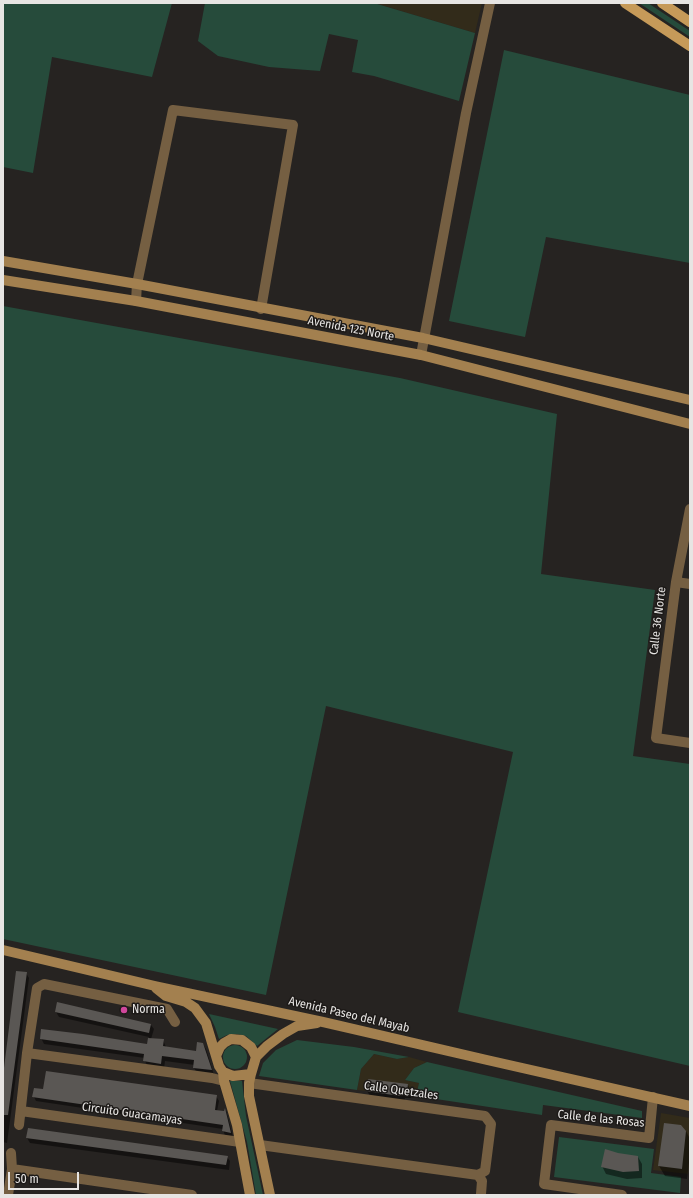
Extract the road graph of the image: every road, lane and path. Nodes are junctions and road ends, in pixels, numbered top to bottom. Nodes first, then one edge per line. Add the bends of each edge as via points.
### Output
1 (490, 3) edge
2 (625, 3) edge
3 (662, 3) edge
4 (690, 22) edge
5 (690, 46) edge
6 (3, 260) edge
7 (3, 280) edge
8 (137, 284) junction
9 (136, 301) junction
10 (261, 309) junction
11 (423, 338) junction
12 (421, 355) junction
13 (690, 400) edge
14 (690, 424) edge
15 (690, 509) edge
16 (676, 582) junction
17 (690, 584) edge
18 (690, 743) edge
19 (3, 950) edge
20 (154, 986) junction
21 (175, 1022) dead end
22 (323, 1022) junction
23 (27, 1053) junction
24 (216, 1056) junction
25 (256, 1057) junction
26 (224, 1076) junction
27 (250, 1078) junction
28 (653, 1097) junction
29 (690, 1106) edge
30 (21, 1111) junction
31 (19, 1125) dead end
32 (240, 1142) junction
33 (260, 1144) junction
34 (11, 1153) dead end
35 (12, 1169) junction
36 (478, 1175) junction
37 (481, 1194) dead end
38 (8, 1195) edge
39 (192, 1195) edge
40 (250, 1195) edge
41 (270, 1195) edge
42 (622, 1195) edge

1 - 11 street
2 - 5 main road
3 - 4 main road
6 - 8 main road, Avenida 125 Norte
7 - 9 main road, Avenida 125 Norte
8 - 9 street
8 - 10 main road, Avenida 125 Norte
8 - 10 street via 173,110 293,125
9 - 12 main road, Avenida 125 Norte
10 - 11 main road, Avenida 125 Norte
11 - 12 street
11 - 13 main road, Avenida 125 Norte
12 - 14 main road, Avenida 125 Norte
15 - 16 street, Calle 36 Norte
16 - 17 street
16 - 18 street, Calle 36 Norte via 656,738
19 - 20 main road, Avenida Paseo del Mayab
20 - 22 main road, Avenida Paseo del Mayab
20 - 24 main road via 166,996 186,1002 195,1008 206,1023
21 - 23 street via 167,1009 44,984 37,988
22 - 25 main road via 297,1026 283,1034
22 - 28 main road, Avenida Paseo del Mayab
23 - 26 street via 212,1078
23 - 30 street
24 - 25 main road via 224,1042 237,1039 248,1043
24 - 26 main road
25 - 27 main road
26 - 27 main road
26 - 32 main road
27 - 33 main road via 249,1096
27 - 36 street, Calle Quetzales via 485,1116 491,1124 486,1171
28 - 29 main road, Avenida Paseo del Mayab
28 - 42 street, Calle de las Rosas via 649,1138 551,1125 544,1184
30 - 31 street
30 - 32 street, Circuito Guacamayas
32 - 40 main road
33 - 36 street
33 - 41 main road
34 - 35 street
35 - 38 street
35 - 39 street
36 - 37 street via 482,1182

